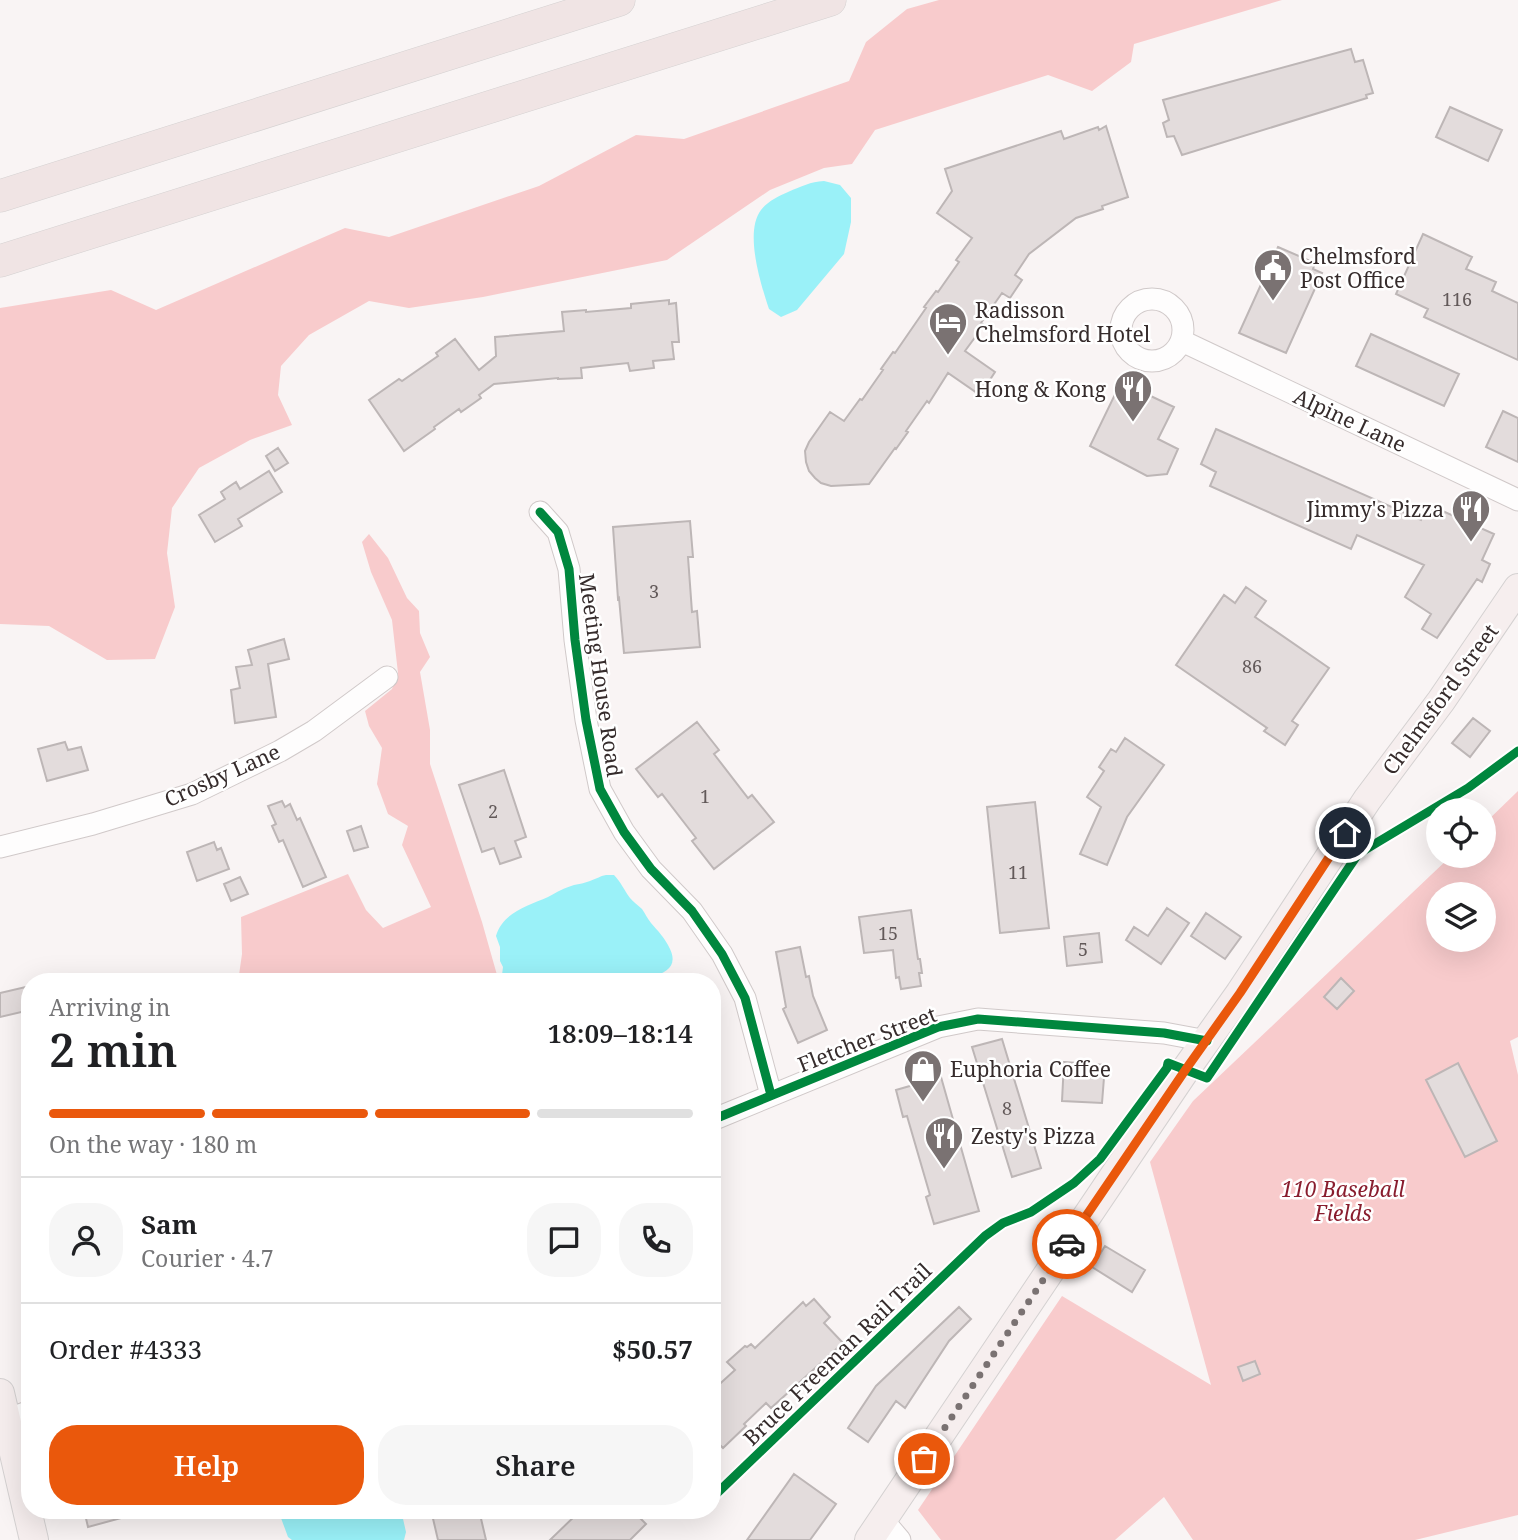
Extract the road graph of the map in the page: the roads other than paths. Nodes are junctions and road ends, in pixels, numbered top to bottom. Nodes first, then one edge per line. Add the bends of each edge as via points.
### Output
1 (830, 0) edge
2 (617, 1) edge
3 (0, 196) edge
4 (0, 261) edge
5 (1182, 341) dead end
6 (1518, 500) edge
7 (540, 512) dead end
8 (1518, 588) edge
9 (387, 677) dead end
10 (0, 847) edge
11 (1207, 1041) junction
12 (771, 1095) junction
13 (721, 1116) edge
14 (12, 1408) edge
15 (21, 1462) edge
16 (30, 1519) edge
17 (884, 1533) edge
18 (34, 1540) edge

1 - 4 highway
2 - 3 highway
5 - 6 street, Alpine Lane
7 - 12 street, Meeting House Road via 558,533 569,569 586,720 600,789 651,869 692,911 722,954 745,998
8 - 11 main road, Chelmsford Street via 1367,800
9 - 10 street, Crosby Lane via 314,731 192,794
11 - 12 street, Fletcher Street via 1164,1033 978,1019 938,1027
11 - 17 main road, Chelmsford Street via 1093,1206
12 - 13 street, Fletcher Street
14 - 15 main road
16 - 18 main road

